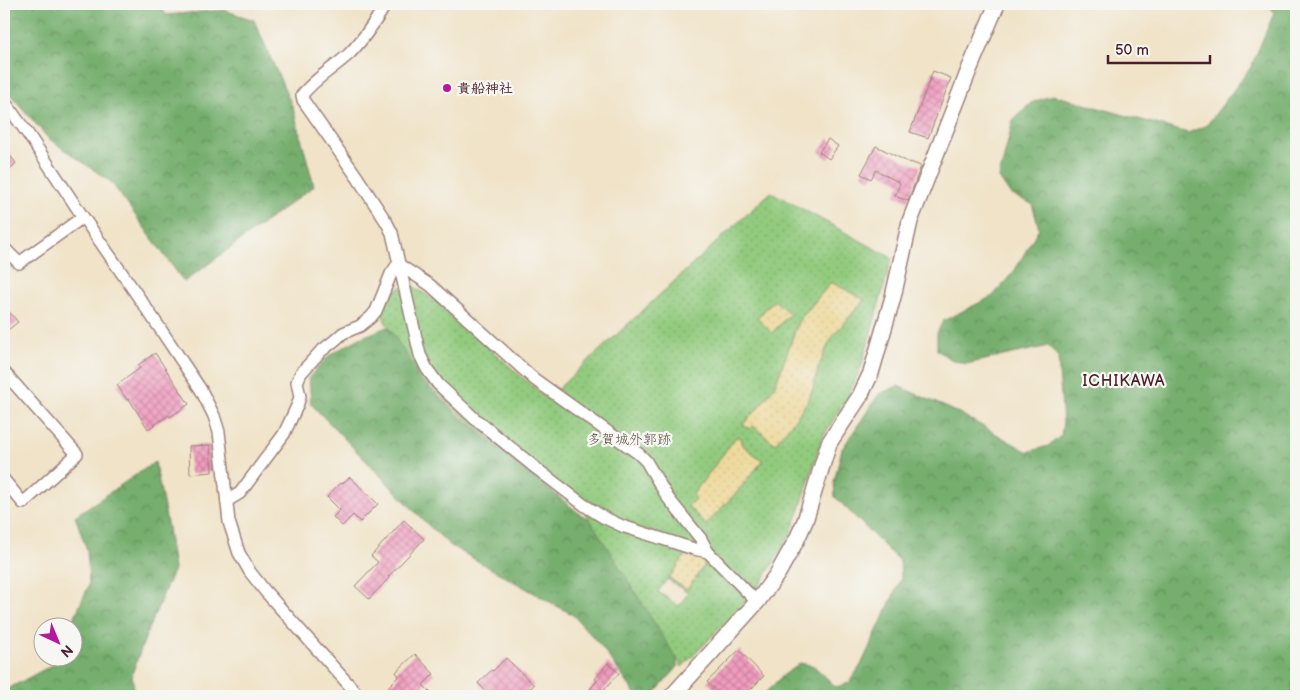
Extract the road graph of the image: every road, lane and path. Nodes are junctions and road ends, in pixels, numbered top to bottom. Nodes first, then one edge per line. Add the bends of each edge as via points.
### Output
1 (386, 4) edge
2 (997, 4) edge
3 (4, 101) edge
4 (83, 218) junction
5 (4, 248) edge
6 (398, 264) junction
7 (4, 372) edge
8 (4, 480) edge
9 (227, 501) junction
10 (708, 552) junction
11 (757, 602) junction
12 (359, 696) edge
13 (672, 696) edge

1 - 6 street via 360,43 302,94 387,223
2 - 11 street via 910,221 871,373 830,443 797,539
3 - 4 street
4 - 5 street via 18,263
4 - 9 street via 210,407 219,432
6 - 9 street via 372,317 343,333 302,373 297,382 300,397 284,434 240,493
6 - 10 street via 430,285 534,379 639,454
6 - 10 street via 420,355 438,384 474,418 603,517 694,550
7 - 8 street via 77,454 23,503
9 - 12 street via 229,522 239,553 250,572
10 - 11 street
11 - 13 street

